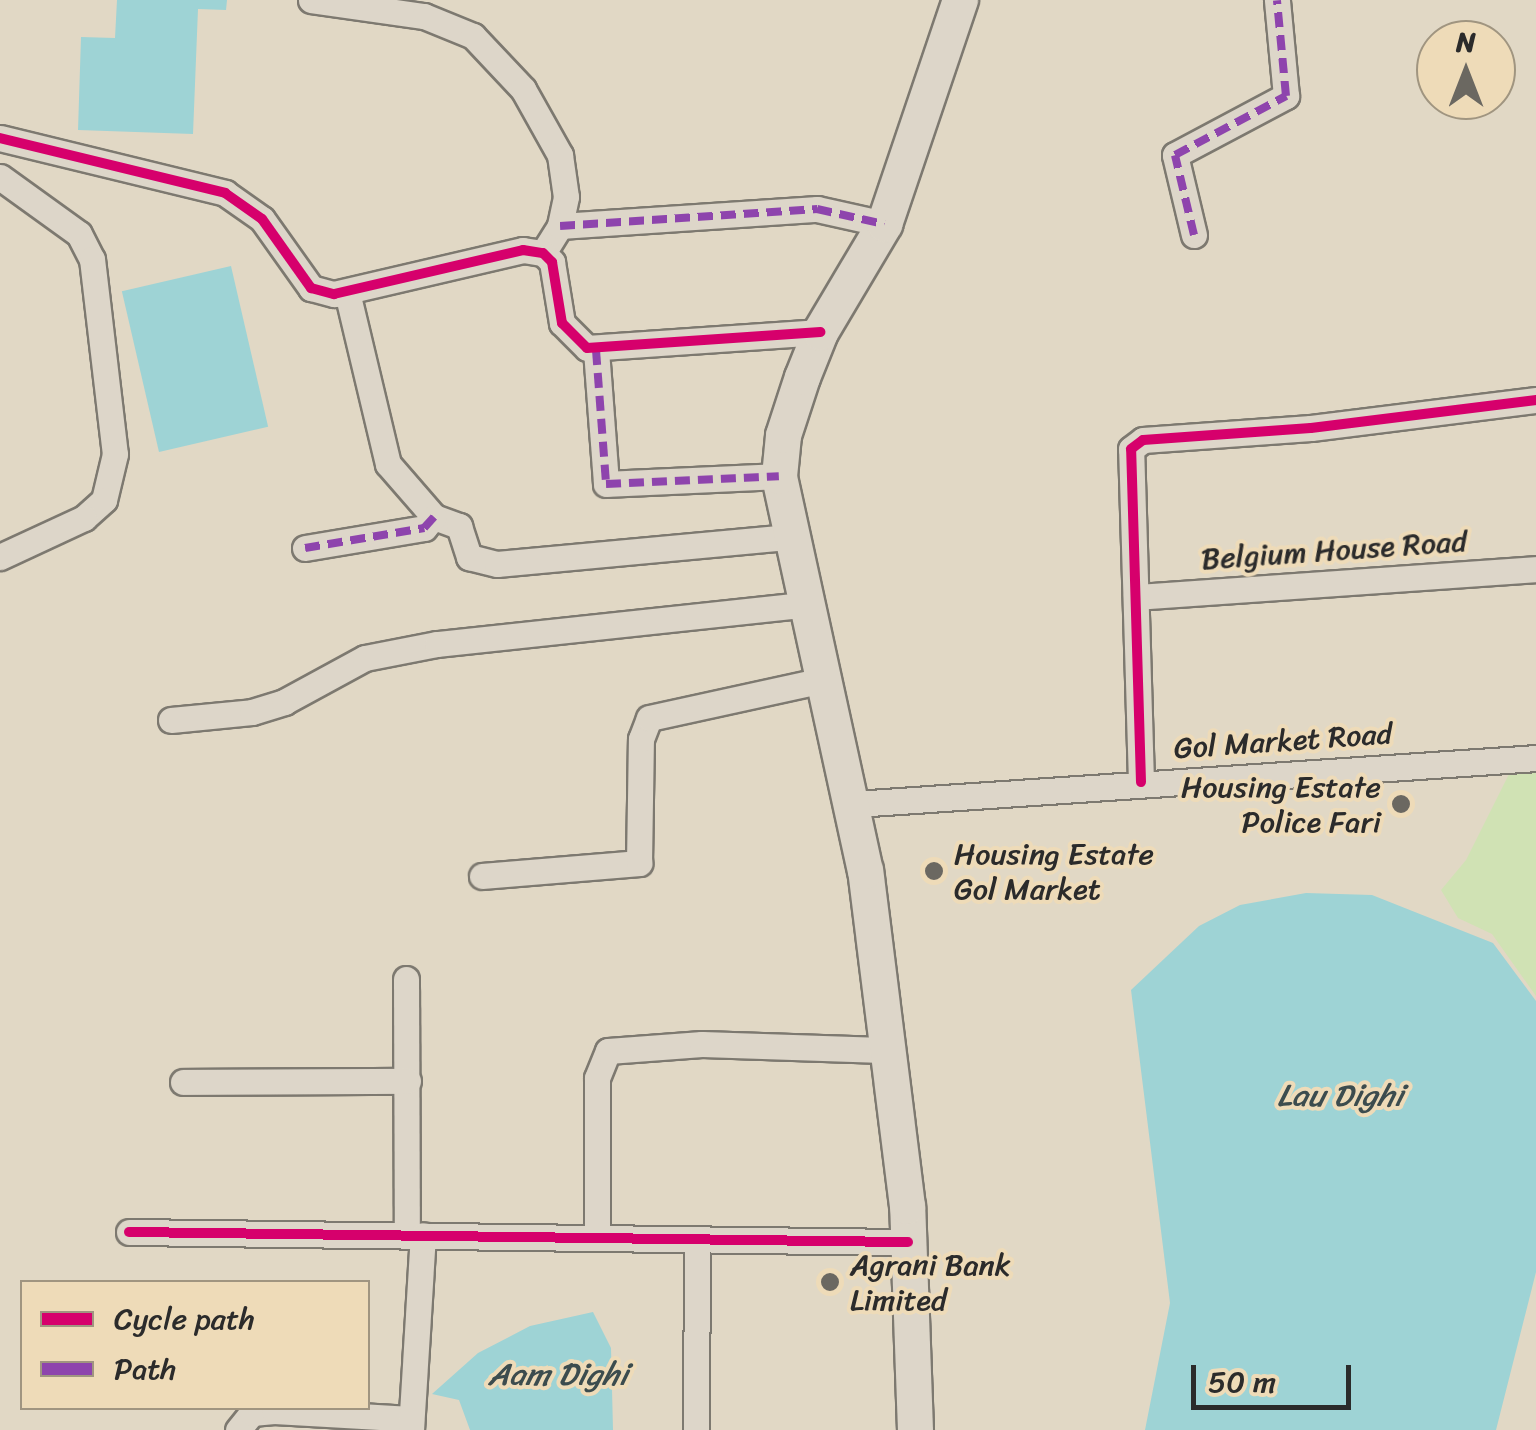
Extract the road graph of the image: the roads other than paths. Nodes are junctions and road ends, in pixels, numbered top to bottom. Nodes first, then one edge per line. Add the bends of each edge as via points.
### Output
1 (310, 0) edge
2 (960, 0) edge
3 (1277, 0) edge
4 (0, 138) edge
5 (0, 177) edge
6 (884, 224) junction
7 (560, 226) junction
8 (1194, 234) dead end
9 (543, 253) junction
10 (347, 292) junction
11 (820, 332) junction
12 (596, 350) junction
13 (1536, 400) edge
14 (779, 476) junction
15 (434, 517) junction
16 (788, 538) junction
17 (305, 548) dead end
18 (0, 557) edge
19 (1536, 569) edge
20 (1136, 597) junction
21 (802, 605) junction
22 (819, 681) junction
23 (171, 720) dead end
24 (1536, 758) edge
25 (1141, 782) junction
26 (855, 804) junction
27 (482, 876) dead end
28 (406, 979) dead end
29 (883, 1050) junction
30 (408, 1081) junction
31 (183, 1082) dead end
32 (129, 1232) dead end
33 (415, 1234) junction
34 (597, 1238) junction
35 (697, 1239) junction
36 (908, 1242) junction
37 (411, 1424) edge
38 (238, 1430) edge
39 (696, 1430) edge
40 (915, 1430) edge

1 - 7 street via 424,16 473,36 547,124 566,197
2 - 6 main road
3 - 8 street via 1286,96 1175,155
4 - 10 street via 226,192 262,220 311,288
5 - 18 street via 79,234 92,259 114,454 104,500 84,518
6 - 7 street via 841,211 803,210
6 - 11 main road
7 - 9 street
9 - 10 street via 523,250
9 - 12 street via 552,262 567,334
10 - 15 street via 388,464
11 - 12 street
11 - 14 main road via 783,434
12 - 14 street via 606,484
13 - 20 street via 1311,428 1143,440 1128,463
14 - 16 main road
15 - 16 street via 459,526 469,557 497,564
15 - 17 street via 424,528
16 - 21 main road
19 - 20 street, Belgium House Road
20 - 25 street
21 - 22 main road
21 - 23 street via 437,644 364,658 284,702
22 - 26 main road
22 - 27 street via 649,718 641,740 639,863
24 - 25 street, Gol Market Road
25 - 26 street, Gol Market Road
26 - 29 main road
28 - 30 street
29 - 34 street via 702,1044 608,1051 597,1078
29 - 36 main road
30 - 31 street
30 - 33 street
32 - 33 street
33 - 34 street
33 - 37 street
34 - 35 street
35 - 36 street
35 - 39 street
36 - 40 main road
37 - 38 street via 274,1411 252,1413

